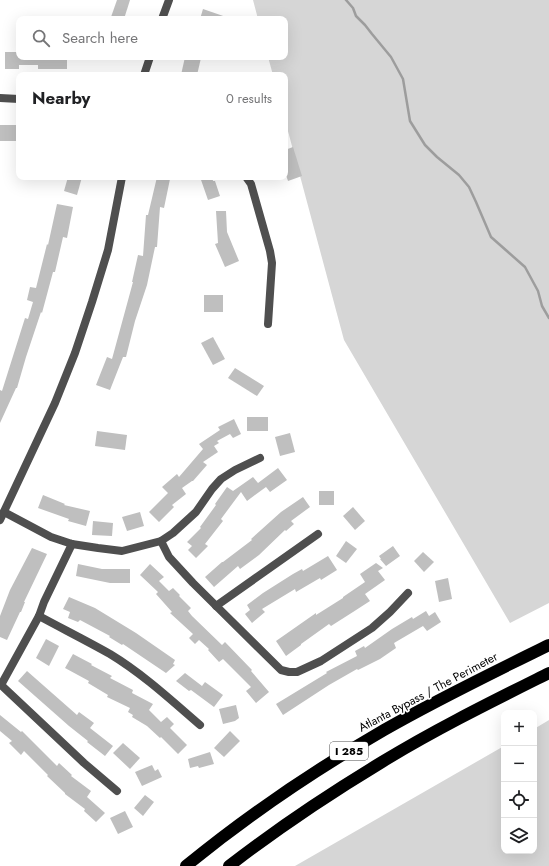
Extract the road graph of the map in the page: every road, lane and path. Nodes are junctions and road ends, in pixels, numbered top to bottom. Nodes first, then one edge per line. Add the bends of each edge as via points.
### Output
1 (169, 0) edge
2 (163, 16) edge
3 (149, 60) edge
4 (145, 72) edge
5 (0, 98) edge
6 (16, 98) edge
7 (121, 180) edge
8 (248, 180) edge
9 (268, 324) dead end
10 (260, 458) dead end
11 (4, 512) junction
12 (0, 520) edge
13 (318, 534) dead end
14 (161, 541) junction
15 (72, 544) junction
16 (408, 593) dead end
17 (216, 606) junction
18 (39, 616) junction
19 (549, 645) edge
20 (544, 676) edge
21 (200, 726) dead end
22 (117, 791) dead end
23 (186, 866) edge
24 (229, 866) edge

1 - 2 street
3 - 4 street
5 - 6 street
7 - 11 street via 108,250 77,345 54,403
8 - 9 street via 272,263
10 - 14 street via 221,479 196,512
11 - 12 street
11 - 15 street via 51,537
13 - 17 street
14 - 15 street via 122,551
14 - 17 street via 169,557
15 - 18 street
16 - 17 street via 372,628 321,661 297,672 282,670
18 - 21 street via 110,654 136,672
18 - 22 street via 1,685
19 - 23 highway, Atlanta Bypass / The Perimeter / I 285 via 442,699 326,765 265,806
20 - 24 highway, I 285 via 449,724 377,765 310,807

